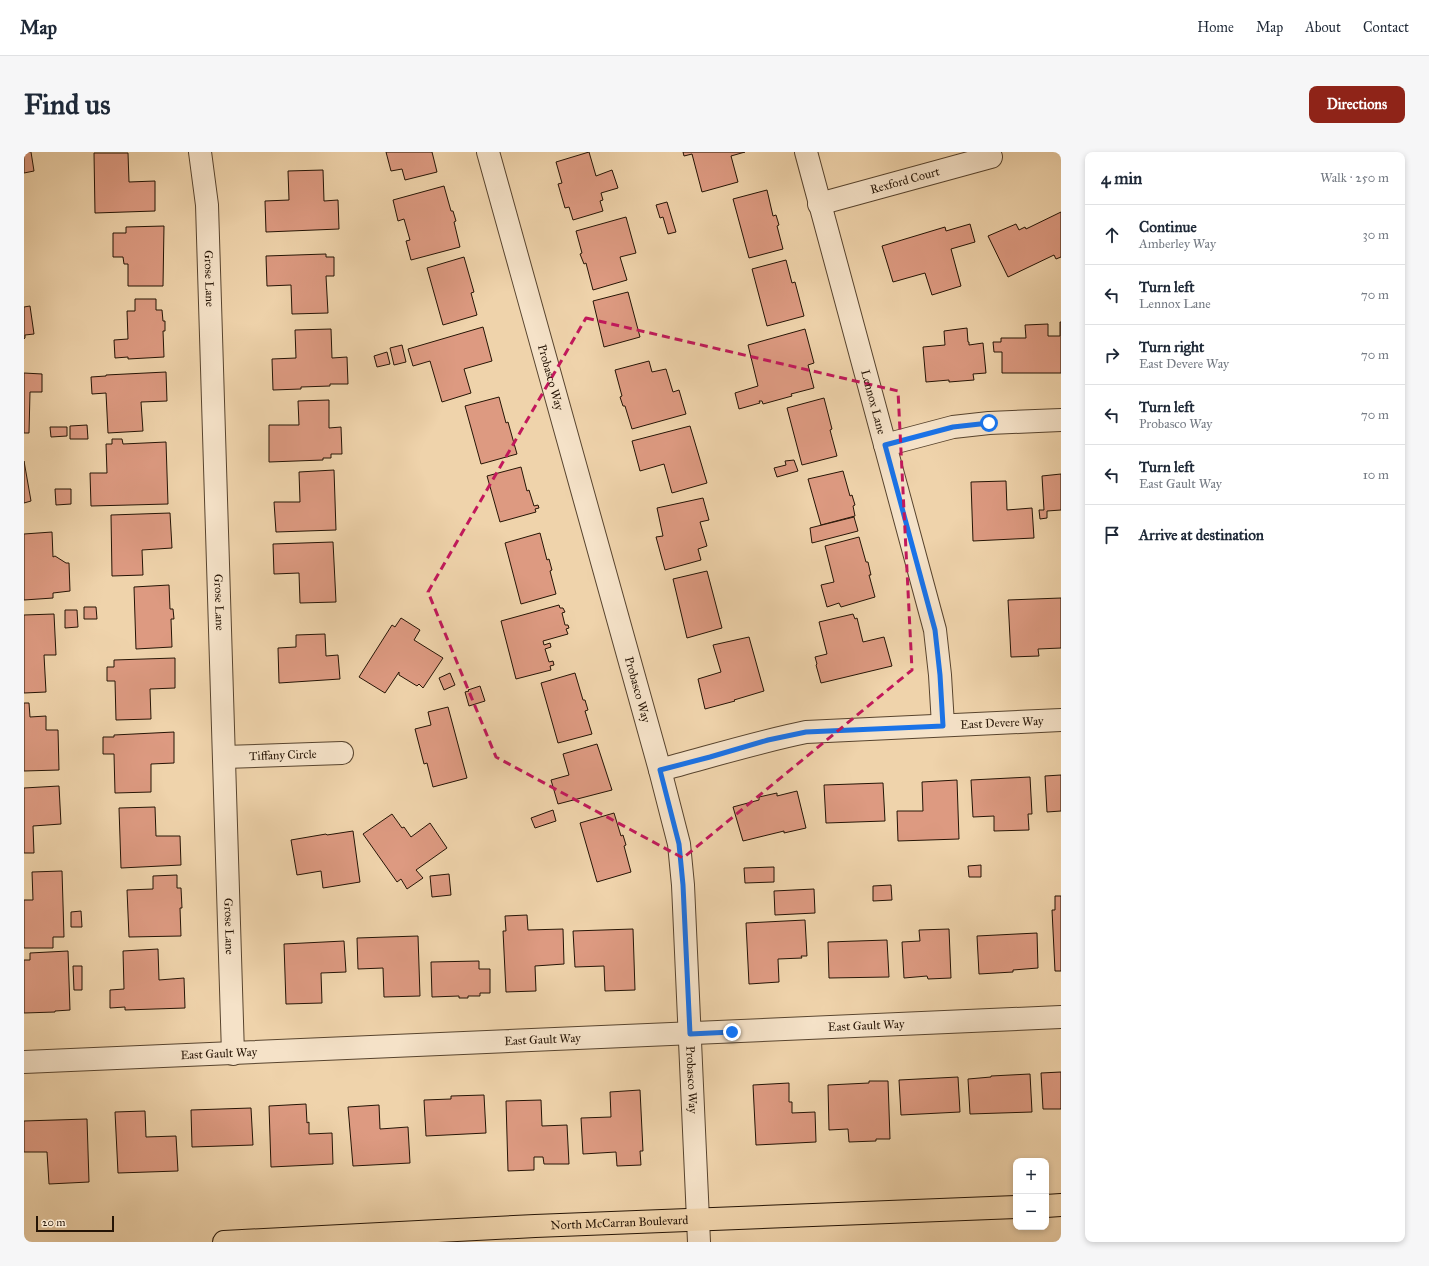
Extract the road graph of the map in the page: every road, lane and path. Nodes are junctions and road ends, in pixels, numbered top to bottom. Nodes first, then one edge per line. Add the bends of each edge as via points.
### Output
1 (200, 152) edge
2 (488, 152) edge
3 (806, 152) edge
4 (991, 157) dead end
5 (819, 204) junction
6 (1061, 420) edge
7 (885, 445) junction
8 (1061, 720) edge
9 (943, 726) junction
10 (342, 753) dead end
11 (224, 757) junction
12 (660, 770) junction
13 (1061, 1017) edge
14 (690, 1034) junction
15 (233, 1054) junction
16 (24, 1062) edge
17 (1061, 1205) edge
18 (1049, 1206) edge
19 (1013, 1207) edge
20 (698, 1221) junction
21 (224, 1242) edge
22 (699, 1242) edge

1 - 11 street, Grose Lane via 207,205
2 - 12 street, Probasco Way
3 - 5 street, Lennox Lane
4 - 5 street, Rexford Court
5 - 7 street, Lennox Lane
6 - 7 street via 953,427
7 - 9 street, Lennox Lane via 935,630
8 - 9 street, East Devere Way
9 - 12 street, East Devere Way via 806,732
10 - 11 street, Tiffany Circle
11 - 15 street, Grose Lane
12 - 14 street, Probasco Way via 679,844
13 - 14 street, East Gault Way
14 - 15 street, East Gault Way
14 - 20 street, Probasco Way
15 - 16 street, East Gault Way
17 - 18 main road
19 - 20 main road, North McCarran Boulevard
20 - 21 main road, North McCarran Boulevard via 535,1226
20 - 22 street, Probasco Way

